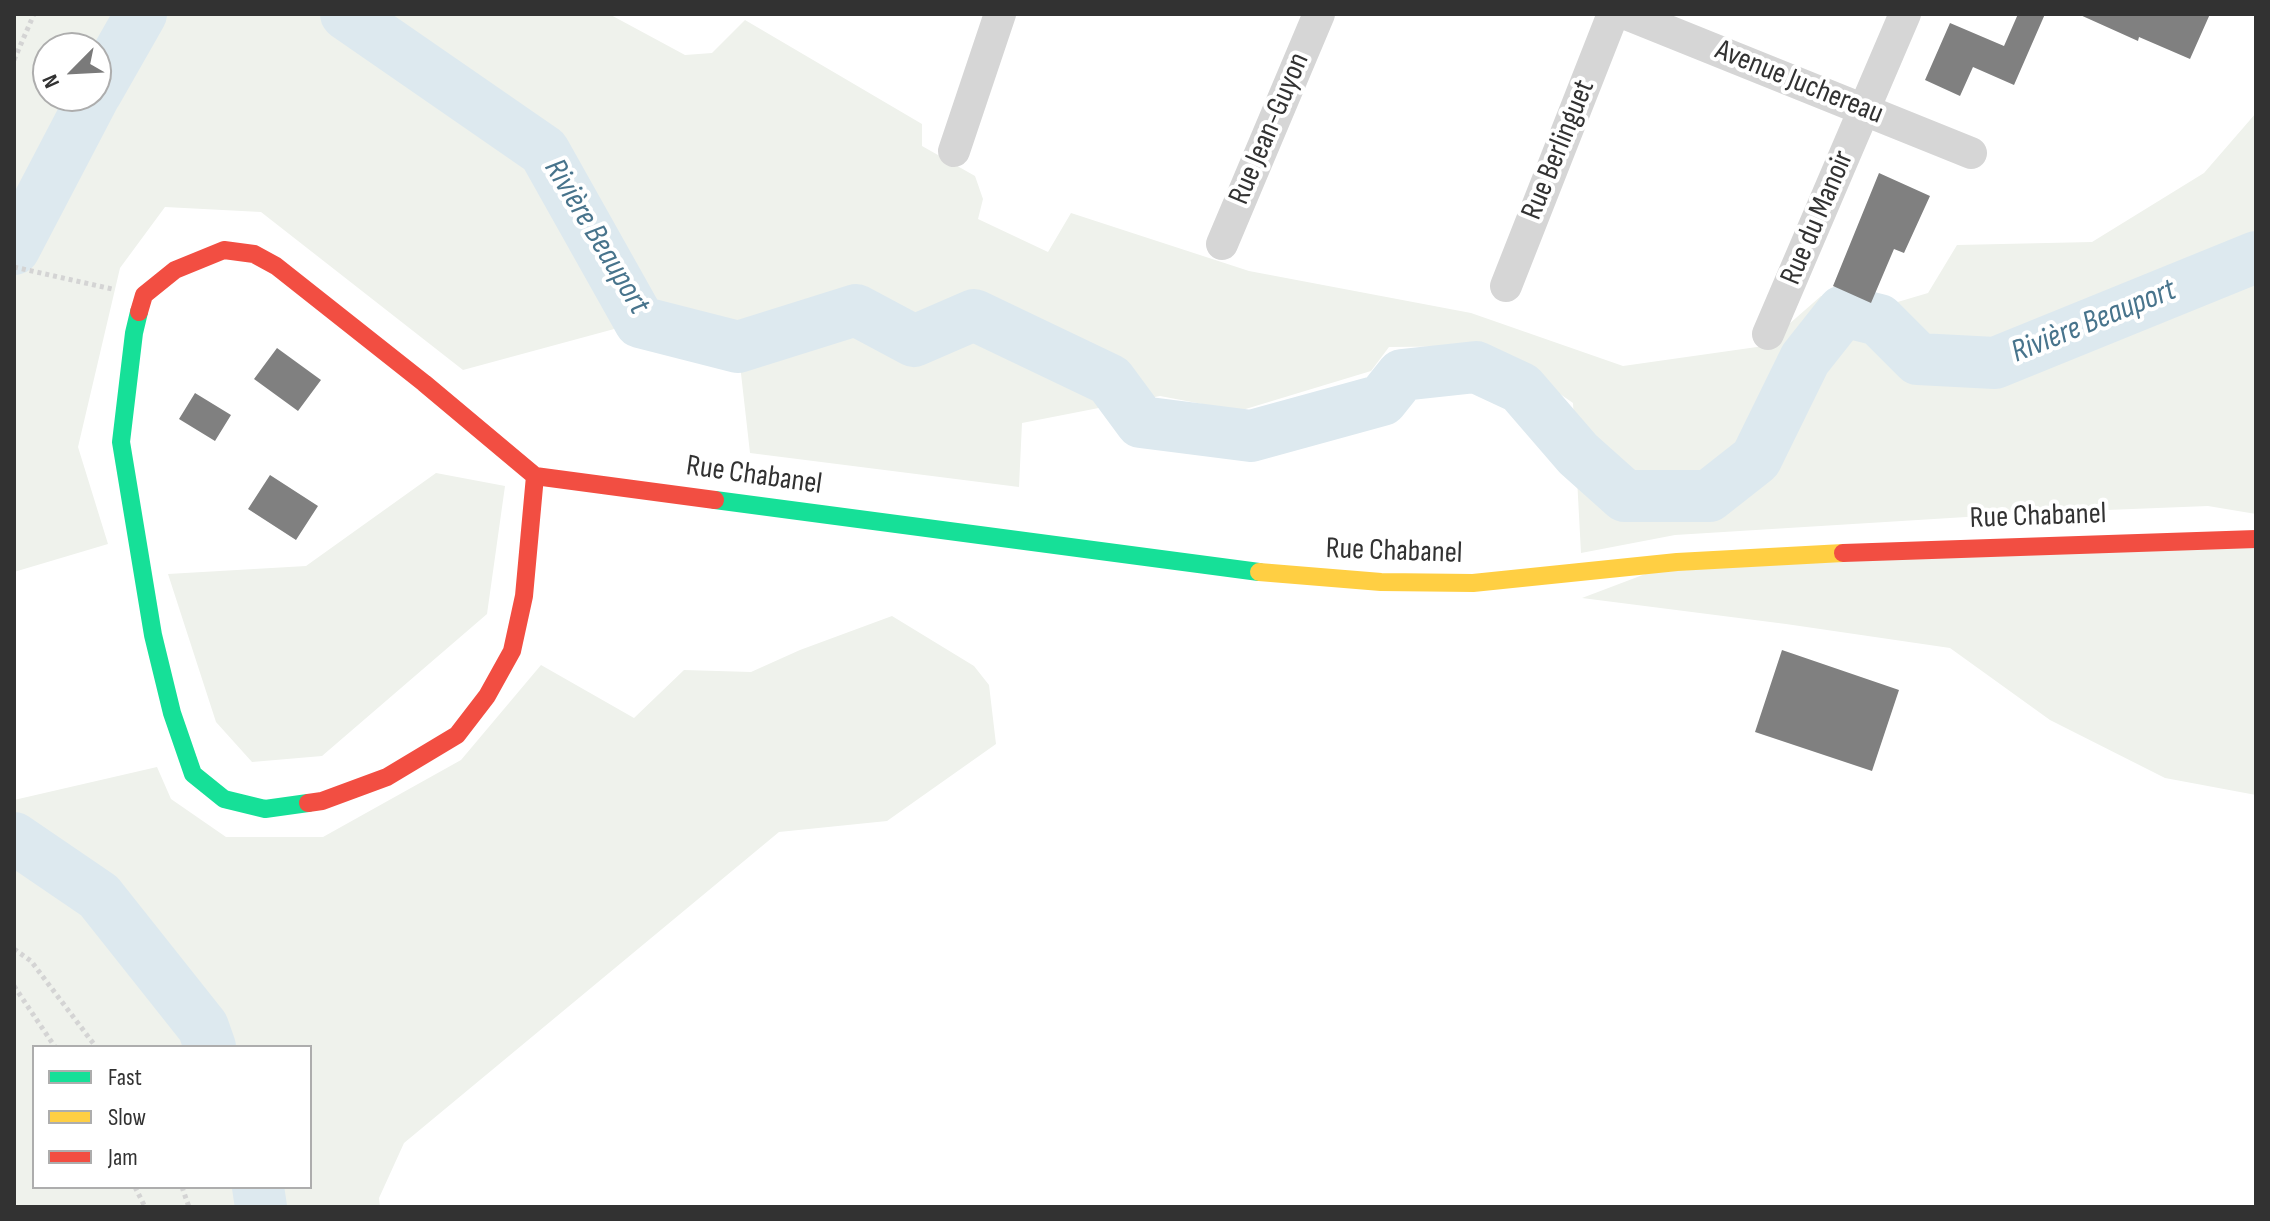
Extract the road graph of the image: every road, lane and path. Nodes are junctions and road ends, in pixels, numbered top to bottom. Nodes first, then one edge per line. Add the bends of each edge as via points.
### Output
1 (34, 14) edge
2 (1000, 14) edge
3 (1319, 14) edge
4 (1613, 14) edge
5 (1626, 14) edge
6 (1905, 14) edge
7 (14, 60) edge
8 (1865, 109) junction
9 (954, 151) dead end
10 (1971, 153) dead end
11 (1222, 244) dead end
12 (14, 267) edge
13 (1506, 286) dead end
14 (144, 295) junction
15 (1768, 334) dead end
16 (535, 476) junction
17 (2256, 539) edge
18 (14, 949) edge
19 (14, 986) edge
20 (54, 1045) edge
21 (94, 1045) edge
22 (136, 1189) edge
23 (145, 1207) edge

1 - 7 path
2 - 9 street
3 - 11 street, Rue Jean-Guyon
4 - 13 street, Rue Berlinguet
5 - 8 street, Avenue Juchereau
6 - 8 street, Rue du Manoir
8 - 10 street, Avenue Juchereau
8 - 15 street, Rue du Manoir
12 - 14 path
14 - 16 street via 175,270 224,250 254,254 301,285
14 - 16 street via 134,333 121,442 153,635 172,713 193,774 224,799 265,809 322,801 387,777 457,735 512,651 524,596
16 - 17 street, Rue Chabanel via 1292,576 1381,582 1473,583 1677,562 1846,553
18 - 21 path via 31,961
19 - 20 path
22 - 23 path

